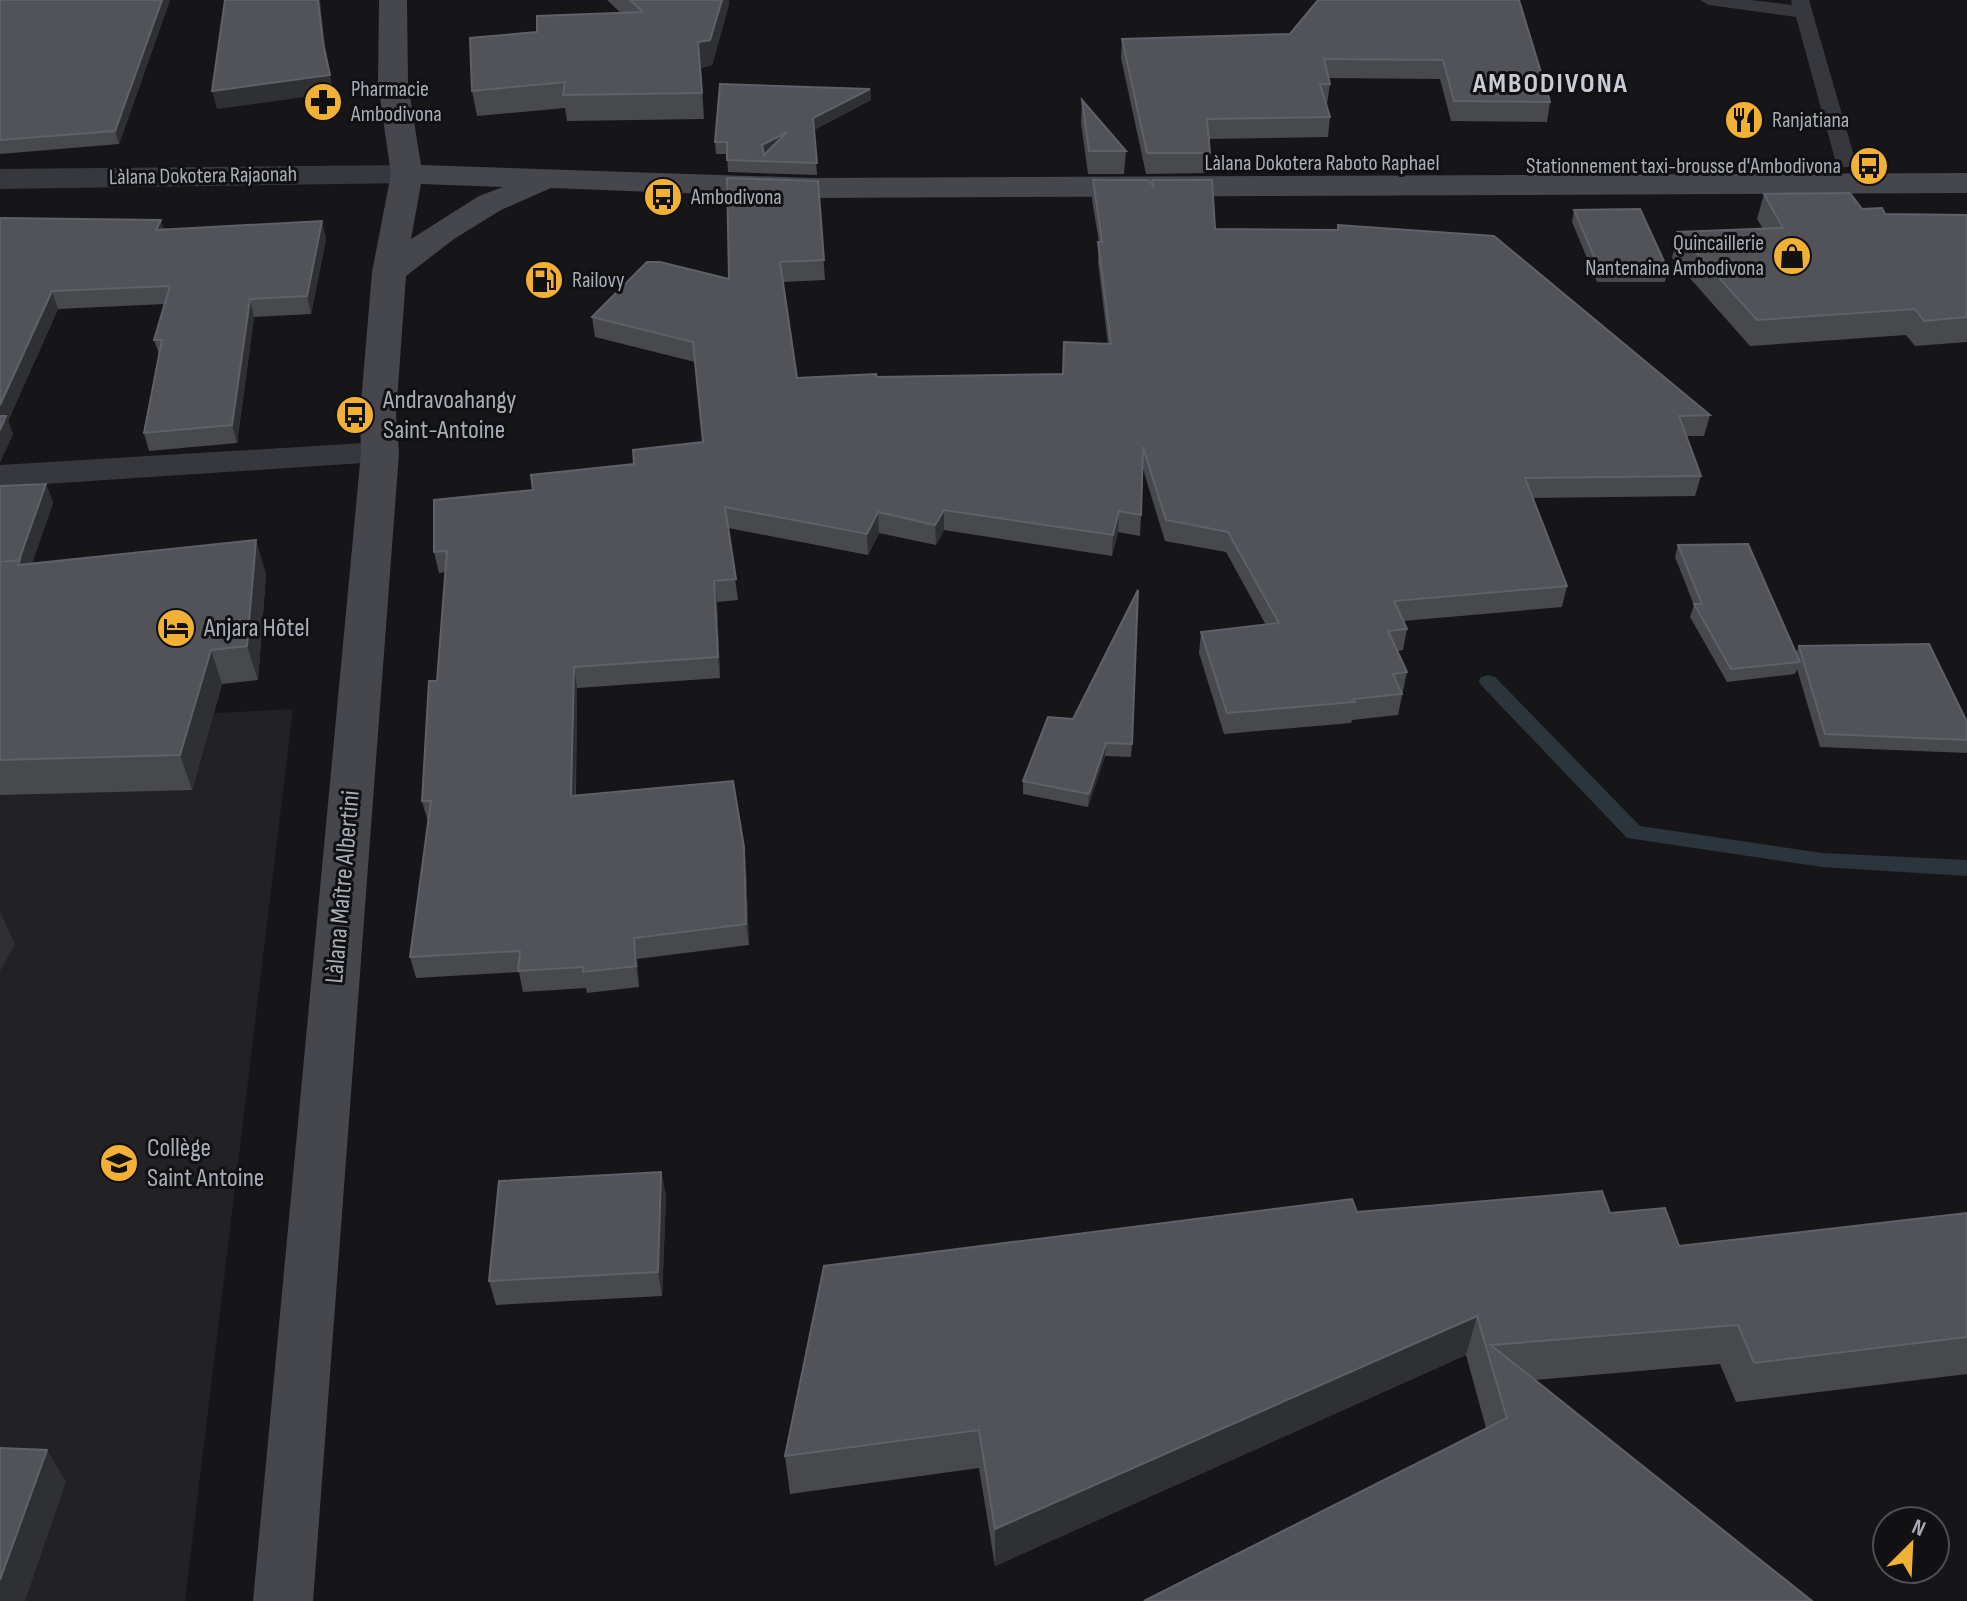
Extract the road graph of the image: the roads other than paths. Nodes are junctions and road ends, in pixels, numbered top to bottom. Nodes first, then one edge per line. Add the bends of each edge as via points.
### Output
1 (393, 0) edge
2 (1709, 0) edge
3 (1801, 6) edge
4 (1846, 163) junction
5 (1967, 163) edge
6 (1656, 172) junction
7 (407, 174) junction
8 (0, 179) edge
9 (549, 180) junction
10 (1967, 183) edge
11 (389, 272) junction
12 (380, 453) junction
13 (0, 476) edge
14 (283, 1601) edge

1 - 7 main road, Làlana Maître Albertini via 393,84
2 - 3 lane
3 - 4 lane
4 - 5 main road, Làlana Dokotera Raboto Raphael
4 - 6 main road, Làlana Dokotera Raboto Raphael
6 - 9 main road, Làlana Dokotera Raboto Raphael via 813,188
6 - 10 main road, Làlana Dokotera Raboto Raphael
7 - 8 street, Làlana Dokotera Rajaonah
7 - 9 main road, Làlana Dokotera Raboto Raphael
7 - 11 main road, Làlana Maître Albertini
9 - 11 main road via 490,203
11 - 12 main road, Làlana Maître Albertini
12 - 13 street
12 - 14 main road, Làlana Maître Albertini

